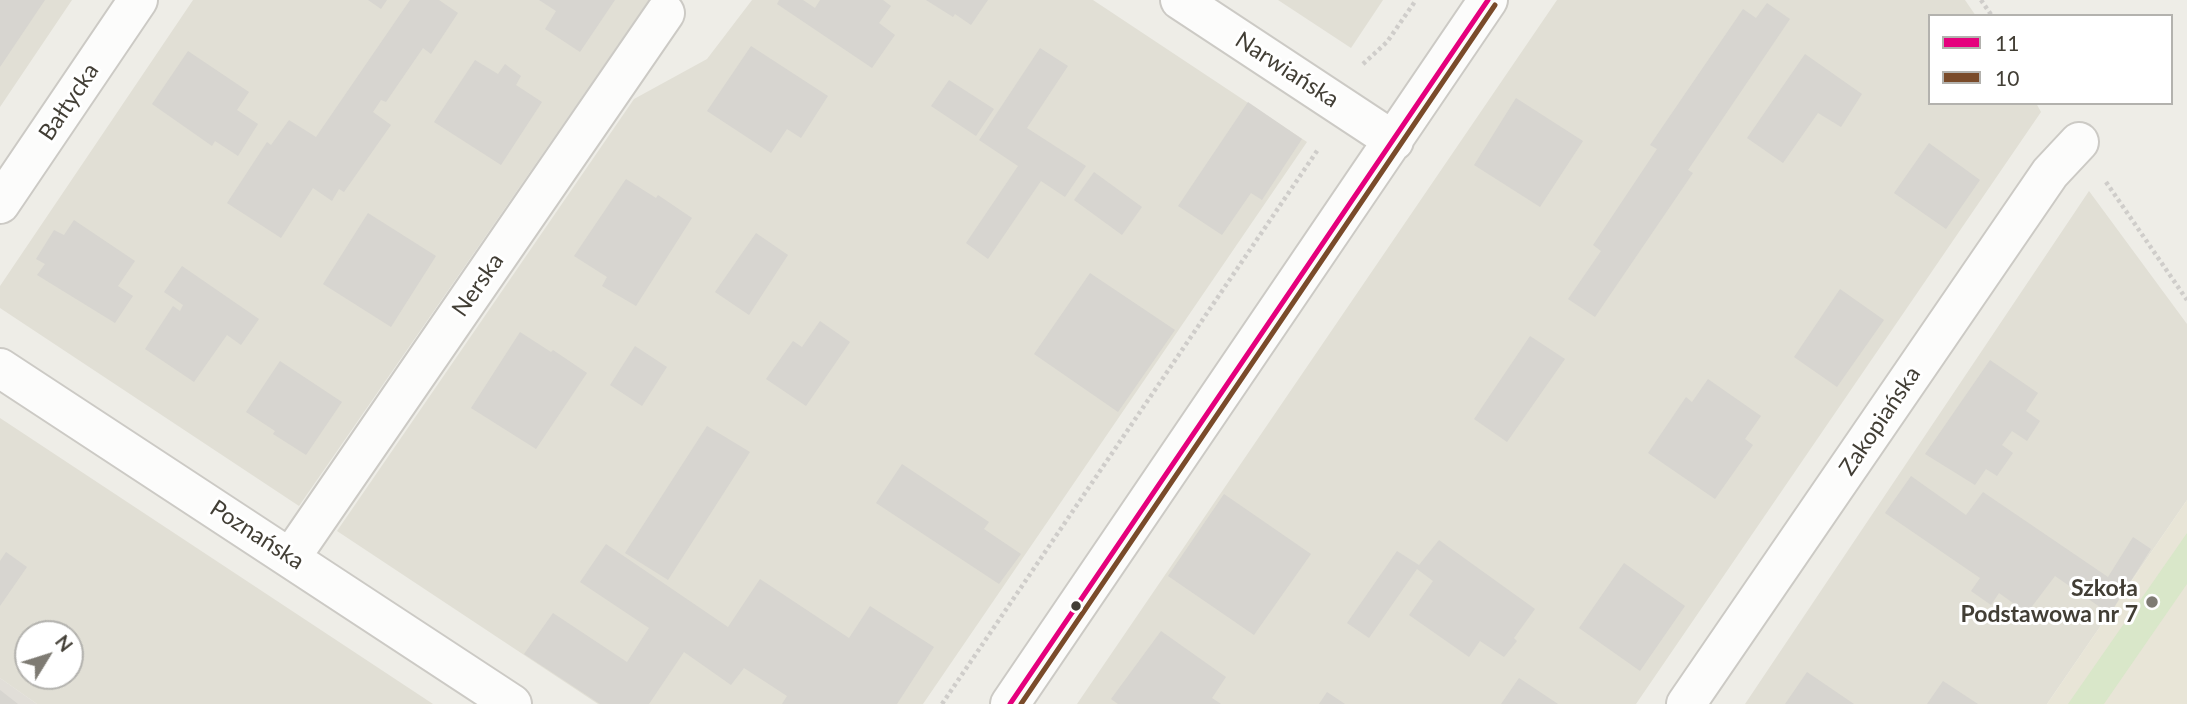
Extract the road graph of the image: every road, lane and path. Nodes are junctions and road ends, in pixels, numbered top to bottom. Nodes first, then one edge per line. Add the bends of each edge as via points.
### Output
1 (138, 0) edge
2 (1180, 0) edge
3 (1416, 0) edge
4 (1488, 0) edge
5 (665, 13) dead end
6 (1332, 100) junction
7 (1394, 141) junction
8 (2079, 142) joint
9 (0, 204) edge
10 (2187, 300) edge
11 (0, 368) edge
12 (291, 557) junction
13 (512, 704) edge
14 (942, 704) edge
15 (1010, 704) edge
16 (1686, 704) edge

1 - 9 street, Bałtycka
2 - 6 street, Narwiańska
3 - 6 path via 1387,42
4 - 7 street
5 - 12 street, Nerska
6 - 7 street, Narwiańska
6 - 14 path via 1319,119 1318,149
7 - 15 street
8 - 10 path
8 - 16 street, Zakopiańska via 2050,173
11 - 12 street, Poznańska
12 - 13 street, Poznańska

